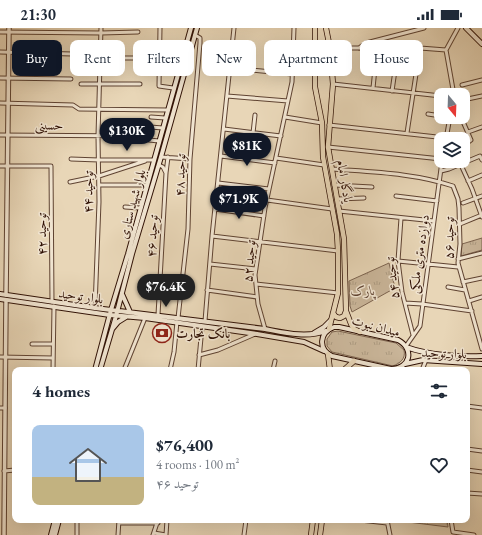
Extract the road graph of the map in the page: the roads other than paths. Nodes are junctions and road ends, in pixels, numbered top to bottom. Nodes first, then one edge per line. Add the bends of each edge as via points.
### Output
1 (101, 28) edge
2 (160, 28) edge
3 (191, 28) edge
4 (197, 28) edge
5 (234, 28) edge
6 (294, 28) edge
7 (315, 28) edge
8 (326, 28) edge
9 (424, 28) edge
10 (458, 28) edge
11 (466, 28) edge
12 (9, 30) edge
13 (0, 32) edge
14 (138, 32) dead end
15 (101, 33) junction
16 (190, 34) junction
17 (195, 35) junction
18 (101, 40) edge
19 (233, 40) edge
20 (294, 40) edge
21 (328, 40) edge
22 (482, 44) edge
23 (352, 48) edge
24 (359, 48) joint
25 (423, 48) edge
26 (446, 50) junction
27 (0, 52) edge
28 (8, 52) junction
29 (70, 54) edge
30 (100, 76) edge
31 (229, 76) edge
32 (292, 76) edge
33 (332, 76) edge
34 (374, 76) edge
35 (394, 76) edge
36 (415, 76) edge
37 (0, 78) edge
38 (8, 78) junction
39 (70, 79) dead end
40 (482, 80) edge
41 (81, 84) dead end
42 (100, 84) junction
43 (140, 84) dead end
44 (333, 84) junction
45 (462, 85) dead end
46 (173, 88) junction
47 (373, 88) junction
48 (453, 88) edge
49 (392, 91) junction
50 (412, 93) junction
51 (434, 95) edge
52 (227, 96) junction
53 (482, 96) edge
54 (470, 99) edge
55 (288, 101) junction
56 (0, 103) edge
57 (8, 103) junction
58 (99, 110) junction
59 (168, 110) junction
60 (428, 114) dead end
61 (255, 115) dead end
62 (434, 115) edge
63 (151, 117) dead end
64 (285, 117) junction
65 (165, 118) junction
66 (322, 123) junction
67 (329, 124) junction
68 (464, 124) edge
69 (150, 127) dead end
70 (482, 127) edge
71 (163, 128) junction
72 (224, 129) junction
73 (468, 132) joint
74 (253, 133) junction
75 (407, 133) junction
76 (0, 135) edge
77 (7, 135) junction
78 (98, 136) junction
79 (137, 136) dead end
80 (281, 136) junction
81 (434, 137) edge
82 (149, 140) dead end
83 (159, 141) junction
84 (328, 147) junction
85 (221, 156) junction
86 (481, 156) edge
87 (161, 157) junction
88 (168, 157) junction
89 (71, 158) dead end
90 (276, 158) junction
91 (190, 159) junction
92 (434, 159) edge
93 (99, 160) junction
94 (148, 160) junction
95 (154, 160) junction
96 (482, 160) edge
97 (470, 161) edge
98 (275, 163) junction
99 (7, 165) junction
100 (159, 165) junction
101 (324, 165) junction
102 (0, 166) edge
103 (441, 168) edge
104 (451, 168) edge
105 (462, 168) edge
106 (331, 169) junction
107 (441, 171) junction
108 (166, 173) junction
109 (482, 175) edge
110 (99, 176) junction
111 (440, 181) junction
112 (468, 181) junction
113 (70, 182) dead end
114 (218, 183) junction
115 (99, 185) junction
116 (146, 185) junction
117 (334, 185) junction
118 (372, 186) dead end
119 (270, 189) junction
120 (396, 196) dead end
121 (482, 196) edge
122 (337, 198) junction
123 (364, 198) dead end
124 (476, 198) junction
125 (267, 200) junction
126 (437, 201) junction
127 (463, 203) dead end
128 (125, 207) dead end
129 (140, 208) junction
130 (215, 209) junction
131 (332, 209) junction
132 (339, 212) junction
133 (264, 216) junction
134 (482, 216) edge
135 (401, 218) junction
136 (434, 221) junction
137 (460, 224) junction
138 (212, 236) junction
139 (260, 242) junction
140 (338, 251) junction
141 (482, 253) edge
142 (458, 259) junction
143 (398, 261) junction
144 (210, 264) junction
145 (428, 264) junction
146 (458, 267) junction
147 (256, 269) junction
148 (482, 278) edge
149 (463, 282) junction
150 (256, 284) junction
151 (448, 287) dead end
152 (207, 290) junction
153 (465, 290) junction
154 (338, 293) junction
155 (0, 294) edge
156 (122, 294) junction
157 (6, 297) junction
158 (257, 297) junction
159 (482, 297) edge
160 (0, 299) edge
161 (114, 299) junction
162 (469, 301) junction
163 (405, 303) junction
164 (53, 304) junction
165 (422, 304) junction
166 (95, 308) junction
167 (111, 310) junction
168 (100, 311) junction
169 (118, 311) junction
170 (346, 311) junction
171 (472, 311) junction
172 (129, 314) junction
173 (110, 315) junction
174 (158, 315) junction
175 (332, 315) junction
176 (116, 316) junction
177 (145, 318) junction
178 (178, 320) junction
179 (205, 322) junction
180 (107, 325) junction
181 (202, 327) junction
182 (265, 329) junction
183 (328, 330) junction
184 (109, 332) junction
185 (360, 332) junction
186 (257, 334) junction
187 (300, 335) junction
188 (413, 335) junction
189 (32, 344) dead end
190 (53, 344) junction
191 (406, 346) junction
192 (482, 349) edge
193 (326, 352) junction
194 (417, 354) junction
195 (199, 355) junction
196 (482, 356) edge
197 (0, 357) edge
198 (5, 357) junction
199 (53, 358) junction
200 (424, 360) junction
201 (275, 361) dead end
202 (354, 361) junction
203 (405, 364) junction
204 (482, 364) edge
205 (53, 367) edge
206 (96, 367) edge
207 (101, 367) edge
208 (125, 367) edge
209 (171, 367) edge
210 (198, 367) edge
211 (274, 367) edge
212 (329, 367) edge
213 (347, 367) edge
214 (379, 367) edge
215 (401, 367) edge
216 (423, 367) edge
217 (470, 406) edge
218 (0, 408) edge
219 (5, 408) junction
220 (482, 408) edge
221 (470, 449) edge
222 (482, 451) edge
223 (12, 470) edge
224 (470, 470) edge
225 (4, 471) junction
226 (482, 472) edge
227 (470, 493) edge
228 (482, 494) edge
229 (2, 513) edge
230 (54, 523) edge
231 (59, 523) edge
232 (77, 523) edge
233 (119, 523) edge
234 (158, 523) edge
235 (167, 523) edge
236 (246, 523) edge
237 (313, 523) edge
238 (322, 523) edge
239 (387, 523) edge
240 (452, 523) edge
241 (153, 534) edge
242 (4, 535) edge
243 (51, 535) edge
244 (55, 535) edge
245 (77, 535) edge
246 (118, 535) edge
247 (166, 535) edge
248 (244, 535) edge
249 (311, 535) edge
250 (320, 535) edge
251 (390, 535) edge
252 (474, 535) edge

1 - 15 street, توحید ۴۴
2 - 46 street via 159,86
3 - 16 main road, بلوار شهید ستاری
4 - 17 main road, بلوار شهید ستاری
5 - 19 street
6 - 20 street, توحید ۵۲
7 - 66 main road, یادگار امام via 314,77
8 - 21 main road, یادگار امام
9 - 24 street via 366,42
10 - 26 street
11 - 22 main road
12 - 13 street
12 - 15 street
12 - 28 street
14 - 15 street
15 - 18 street, توحید ۴۴
16 - 17 main road
16 - 46 main road, بلوار شهید ستاری
17 - 87 main road, بلوار شهید ستاری
17 - 91 street, توحید ۴۸ via 200,38 200,43
23 - 24 street
25 - 26 street
26 - 48 street
27 - 28 street
28 - 29 street
28 - 38 street
30 - 42 street, توحید ۴۴
31 - 52 street
32 - 55 street, توحید ۵۲
33 - 44 main road, یادگار امام
34 - 47 street
35 - 49 street
36 - 50 street
37 - 38 street
38 - 39 street
38 - 57 street
40 - 45 street
41 - 42 street
42 - 43 street
42 - 58 street, توحید ۴۴
44 - 47 street
44 - 67 main road, یادگار امام
46 - 59 main road, بلوار شهید ستاری
47 - 49 street
49 - 50 street
50 - 51 street
50 - 75 street
52 - 55 street
52 - 72 street
53 - 54 street
55 - 64 street, توحید ۵۲
56 - 57 street
57 - 58 street via 73,105 79,109
57 - 77 street
58 - 59 street
58 - 78 street, توحید ۴۴
59 - 65 main road, بلوار شهید ستاری
60 - 62 street
61 - 74 street
63 - 65 street
64 - 66 street
64 - 80 street, توحید ۵۲
65 - 71 main road, بلوار شهید ستاری
66 - 101 main road, یادگار امام
67 - 75 street
67 - 84 main road, یادگار امام
68 - 73 street
69 - 71 street
70 - 73 street
71 - 83 main road, بلوار شهید ستاری
72 - 74 street
72 - 85 street
74 - 80 street
75 - 81 street
76 - 77 street, حسینی
77 - 78 street, حسینی
77 - 99 street
78 - 79 street, حسینی
78 - 93 street, توحید ۴۴
80 - 90 street, توحید ۵۲
82 - 83 street
83 - 95 main road, بلوار شهید ستاری
84 - 92 street
84 - 106 main road, یادگار امام
85 - 98 street
85 - 114 street
86 - 96 street
86 - 97 street
87 - 88 street
87 - 100 main road, بلوار شهید ستاری
88 - 91 street
88 - 108 street, توحید ۴۶
89 - 93 street
90 - 98 street, توحید ۵۲
90 - 101 street
91 - 178 street, توحید ۴۸ via 188,229
93 - 94 street
93 - 110 street, توحید ۴۴
94 - 95 street
94 - 110 street
95 - 116 main road, بلوار شهید ستاری
98 - 119 street, توحید ۵۲
99 - 102 street
99 - 157 street
99 - 164 street, توحید ۴۲ via 51,166
100 - 108 street
100 - 156 main road, بلوار شهید ستاری
101 - 131 main road, یادگار امام
103 - 107 street, دوازده متری ملکی
104 - 107 street
105 - 112 street
106 - 111 street via 386,173
106 - 117 main road, یادگار امام
107 - 111 street, دوازده متری ملکی
108 - 174 street, توحید ۴۶
109 - 112 street
110 - 113 street
110 - 115 street, توحید ۴۴
111 - 126 street, دوازده متری ملکی
111 - 137 street, توحید ۵۶ via 453,186 458,199
112 - 124 street
114 - 119 street
114 - 130 street
115 - 116 street
115 - 166 street, توحید ۴۴
116 - 129 main road, بلوار شهید ستاری
117 - 118 street
117 - 122 main road, یادگار امام
119 - 125 street, توحید ۵۲
120 - 126 street
121 - 124 street
122 - 123 street
122 - 132 main road, یادگار امام
124 - 127 street
124 - 134 street
125 - 131 street
125 - 133 street, توحید ۵۲
126 - 136 street, دوازده متری ملکی
128 - 129 street
129 - 161 main road, بلوار شهید ستاری
130 - 133 street
130 - 138 street
131 - 140 main road, یادگار امام
132 - 135 street
132 - 170 main road, یادگار امام via 344,239
133 - 139 street, توحید ۵۲
134 - 137 street
135 - 136 street
135 - 143 street, توحید ۵۴
136 - 145 street, دوازده متری ملکی
137 - 142 street, توحید ۵۶
138 - 139 street
138 - 144 street
139 - 140 street
139 - 147 street, توحید ۵۲
140 - 154 main road, یادگار امام
141 - 142 street
142 - 146 street, توحید ۵۶
143 - 145 street
143 - 163 street, توحید ۵۴
144 - 147 street
144 - 152 street
145 - 146 street
145 - 165 street, دوازده متری ملکی
146 - 149 street, توحید ۵۶
147 - 150 street, توحید ۵۲
148 - 149 street
149 - 153 street, توحید ۵۶
150 - 154 street
150 - 158 street, توحید ۵۲
151 - 153 street
152 - 158 street
152 - 179 street
153 - 162 street, توحید ۵۶
154 - 175 main road, یادگار امام
155 - 157 main road, بلوار توحید
156 - 169 main road, بلوار شهید ستاری
156 - 172 main road
157 - 160 main road, بلوار توحید
157 - 164 main road, بلوار توحید
157 - 198 street
158 - 182 street, توحید ۵۲
159 - 162 street
161 - 167 main road, بلوار شهید ستاری
161 - 168 main road
162 - 171 street, توحید ۵۶
163 - 165 street
163 - 188 street, توحید ۵۴
164 - 166 main road, بلوار توحید
164 - 168 main road, بلوار توحید
164 - 190 street, توحید ۴۲
165 - 171 street
165 - 188 street, دوازده متری ملکی via 420,326
166 - 168 main road, بلوار توحید
167 - 168 main road, بلوار توحید
167 - 169 main road, بلوار توحید
167 - 173 main road, بلوار شهید ستاری
168 - 173 main road, بلوار توحید
168 - 180 main road
169 - 172 main road, بلوار توحید
169 - 176 main road, بلوار شهید ستاری
170 - 175 main road via 340,318
170 - 185 main road, یادگار امام via 354,329
171 - 192 street, توحید ۵۶
172 - 174 main road, بلوار توحید
172 - 176 main road, بلوار توحید
172 - 177 main road, بلوار توحید
172 - 184 main road
173 - 176 main road, بلوار توحید
173 - 180 main road, بلوار شهید ستاری
174 - 178 main road, بلوار توحید
175 - 183 main road, یادگار امام
175 - 187 main road via 322,329
176 - 184 main road, بلوار شهید ستاری
177 - 178 main road, بلوار توحید
177 - 208 street
178 - 179 main road, بلوار توحید
178 - 181 main road, بلوار توحید
178 - 209 street, توحید ۴۸
179 - 182 main road, بلوار توحید
180 - 184 main road, بلوار شهید ستاری
181 - 186 main road, بلوار توحید
181 - 195 street
182 - 187 main road, بلوار توحید
183 - 185 main road, میدان نبوت via 339,327
183 - 187 main road, بلوار توحید
183 - 193 main road via 322,341
184 - 206 main road
184 - 207 main road
185 - 191 main road, میدان نبوت via 398,340
186 - 193 main road, بلوار توحید via 304,342
186 - 195 street
188 - 191 street, دوازده متری ملکی
189 - 190 street
190 - 199 street, توحید ۴۲
191 - 194 main road, بلوار توحید
191 - 203 main road, میدان نبوت via 408,355
193 - 202 main road
193 - 212 main road
194 - 196 main road, بلوار توحید
194 - 200 main road via 417,358
195 - 210 street
197 - 198 street
198 - 199 street
198 - 219 street
199 - 205 street, توحید ۴۲
200 - 203 main road, بلوار توحید
200 - 204 main road, بلوار توحید
200 - 216 street
201 - 211 street
202 - 213 main road
202 - 214 main road
203 - 215 main road
217 - 220 street
218 - 219 street
219 - 225 street
221 - 222 street
223 - 225 street
224 - 226 street
225 - 229 street
227 - 228 street
229 - 242 street
230 - 243 main road
231 - 244 main road
232 - 245 street
233 - 246 street
234 - 241 street
235 - 247 street
236 - 248 street
237 - 249 main road
238 - 250 main road
239 - 251 street
240 - 252 street via 453,532
241 - 247 street

